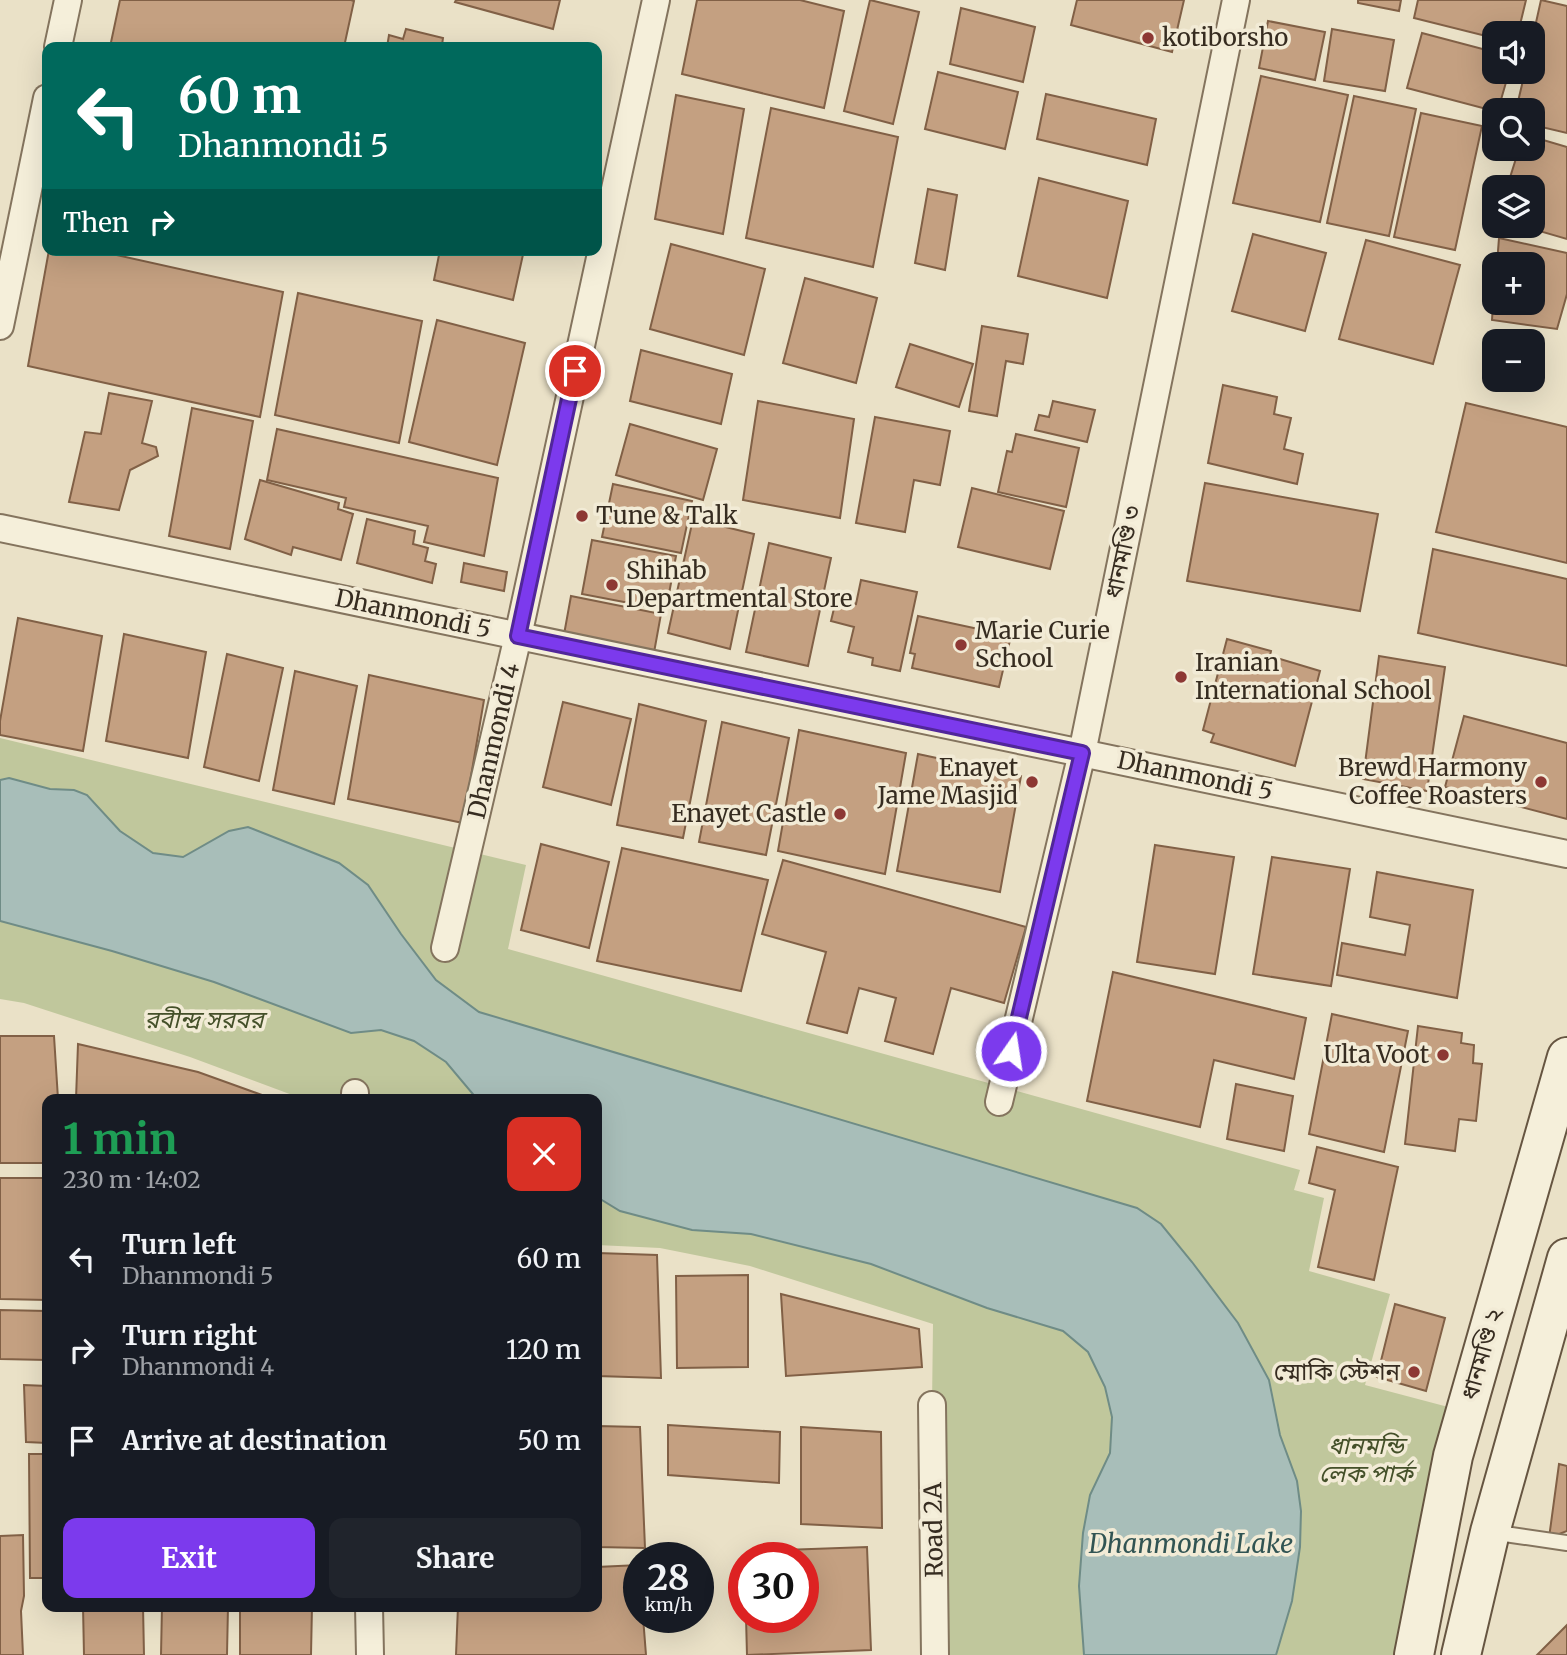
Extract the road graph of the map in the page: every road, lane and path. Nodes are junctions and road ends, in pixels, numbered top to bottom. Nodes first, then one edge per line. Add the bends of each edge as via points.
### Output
1 (68, 0) edge
2 (656, 0) edge
3 (1236, 0) edge
4 (59, 42) edge
5 (42, 122) edge
6 (602, 249) edge
7 (600, 256) edge
8 (0, 326) edge
9 (0, 528) edge
10 (518, 636) junction
11 (1082, 753) junction
12 (1567, 854) edge
13 (445, 948) dead end
14 (1567, 1057) edge
15 (999, 1102) dead end
16 (1567, 1258) edge
17 (932, 1405) dead end
18 (1490, 1532) junction
19 (1567, 1543) edge
20 (369, 1612) edge
21 (370, 1655) edge
22 (935, 1655) edge
23 (1414, 1655) edge
24 (1461, 1655) edge

1 - 4 street
2 - 6 street, Dhanmondi 4
3 - 11 street, ধানমণ্ডি ৩
5 - 8 street
7 - 10 street, Dhanmondi 4
9 - 10 street, Dhanmondi 5
10 - 11 street, Dhanmondi 5
10 - 13 street, Dhanmondi 4
11 - 12 street, Dhanmondi 5
11 - 15 street, ধানমণ্ডি ৩
14 - 23 main road, ধানমণ্ডি ২ via 1453,1456
16 - 18 main road
17 - 22 street, Road 2A
18 - 19 lane
18 - 24 main road
20 - 21 street

